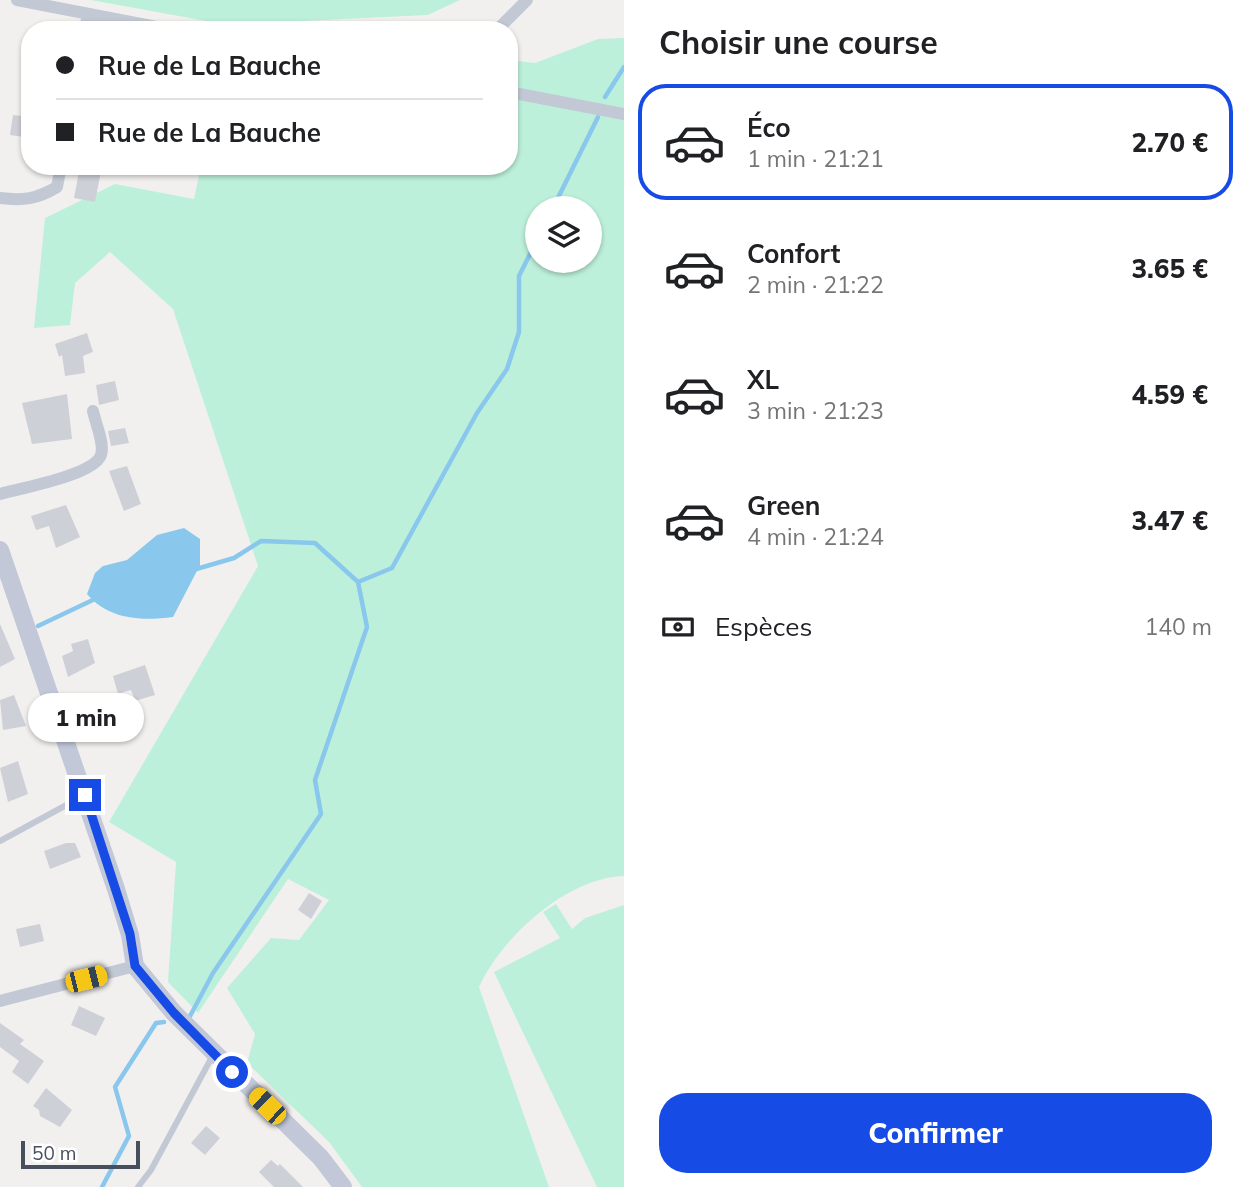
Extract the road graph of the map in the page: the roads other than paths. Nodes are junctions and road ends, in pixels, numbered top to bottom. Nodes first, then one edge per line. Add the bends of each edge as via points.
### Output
1 (17, 0) edge
2 (527, 0) edge
3 (88, 14) junction
4 (87, 21) edge
5 (125, 21) edge
6 (506, 21) edge
7 (518, 94) edge
8 (624, 114) edge
9 (59, 175) edge
10 (0, 198) edge
11 (93, 411) dead end
12 (0, 495) edge
13 (0, 550) edge
14 (85, 795) junction
15 (0, 841) edge
16 (135, 966) junction
17 (0, 986) edge
18 (5, 1000) edge
19 (214, 1055) junction
20 (138, 1187) edge
21 (343, 1187) edge

1 - 3 street
2 - 6 street
3 - 4 street
3 - 5 street
7 - 8 street
9 - 10 street via 57,187 39,197 21,201
11 - 12 street via 102,450 90,468
13 - 14 street
14 - 15 lane
14 - 16 street via 130,934
16 - 18 street
16 - 19 street
17 - 18 street
19 - 20 lane via 152,1170
19 - 21 street via 321,1158

